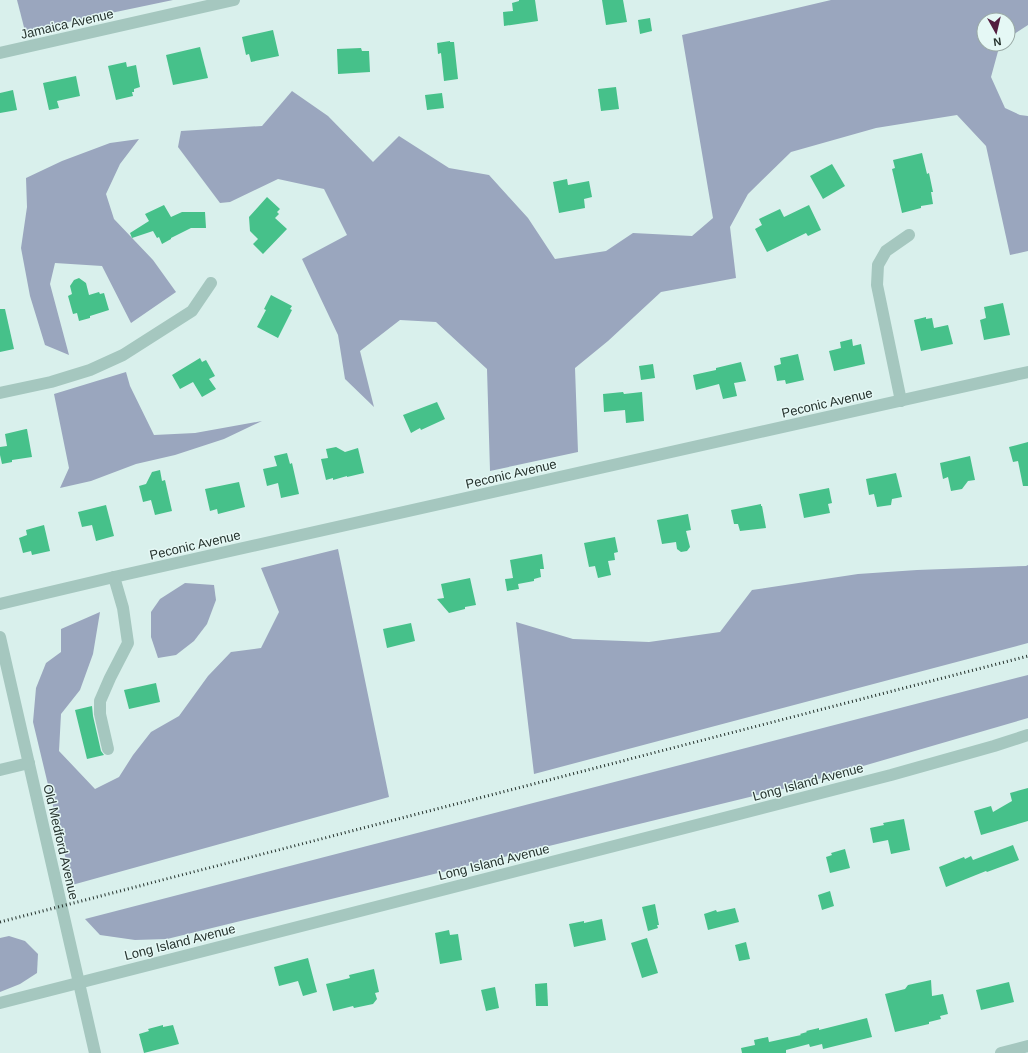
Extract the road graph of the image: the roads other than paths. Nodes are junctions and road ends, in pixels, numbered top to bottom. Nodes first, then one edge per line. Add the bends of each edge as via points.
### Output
1 (234, 0) edge
2 (0, 53) edge
3 (909, 234) dead end
4 (211, 283) dead end
5 (1028, 372) edge
6 (0, 393) edge
7 (901, 401) junction
8 (114, 577) junction
9 (0, 604) edge
10 (0, 637) edge
11 (1028, 735) edge
12 (1028, 740) edge
13 (994, 746) junction
14 (108, 749) dead end
15 (29, 763) junction
16 (0, 770) edge
17 (78, 983) junction
18 (0, 1003) edge
19 (1028, 1046) edge
20 (95, 1053) edge
21 (1001, 1053) edge

1 - 2 street, Jamaica Avenue
3 - 7 street via 886,251 878,265 877,285
4 - 6 street via 192,311 123,355 90,370
5 - 7 street, Peconic Avenue
7 - 8 street, Peconic Avenue
8 - 9 street, Peconic Avenue
8 - 14 street via 123,608 128,643 100,701 100,714
10 - 15 street, Old Medford Avenue
11 - 13 street, Long Island Avenue
12 - 13 street, Long Island Avenue
13 - 17 street, Long Island Avenue via 925,766
15 - 16 street
15 - 17 street, Old Medford Avenue
17 - 18 street, Long Island Avenue
17 - 20 street, Old Medford Avenue
19 - 21 street

